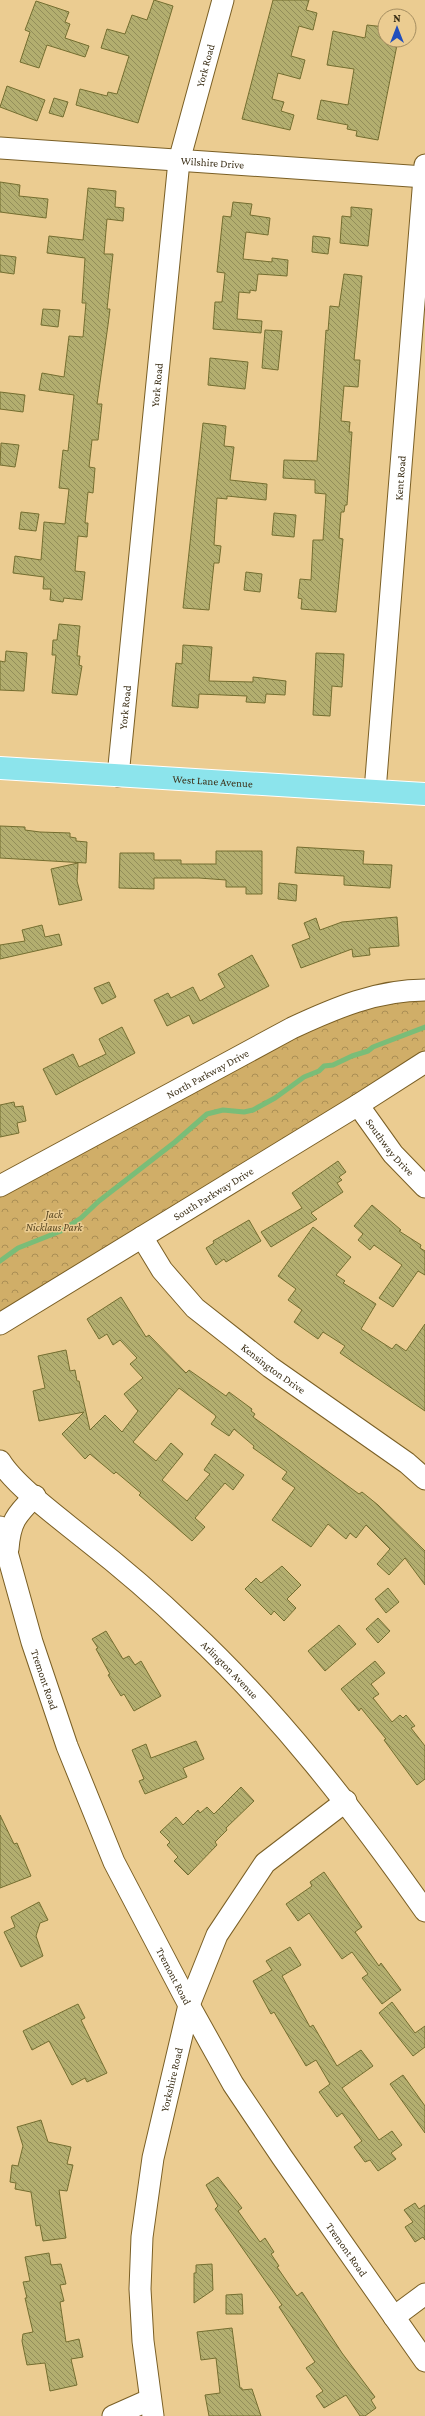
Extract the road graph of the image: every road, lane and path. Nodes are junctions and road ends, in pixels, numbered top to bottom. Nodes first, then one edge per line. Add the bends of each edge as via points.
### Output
1 (223, 0) edge
2 (0, 148) edge
3 (179, 161) junction
4 (424, 173) edge
5 (0, 768) edge
6 (118, 776) junction
7 (375, 791) junction
8 (425, 794) edge
9 (425, 990) edge
10 (425, 1062) edge
11 (358, 1106) junction
12 (0, 1186) edge
13 (425, 1187) edge
14 (142, 1237) junction
15 (0, 1324) edge
16 (0, 1462) edge
17 (425, 1479) edge
18 (35, 1496) junction
19 (0, 1527) edge
20 (8, 1550) junction
21 (346, 1801) junction
22 (425, 1911) edge
23 (189, 2005) junction
24 (425, 2294) edge
25 (394, 2317) junction
26 (425, 2361) edge
27 (151, 2408) edge
28 (113, 2416) edge

1 - 3 street, York Road
2 - 3 street, Wilshire Drive
3 - 4 street, Wilshire Drive
3 - 6 street, York Road
4 - 7 street, Kent Road
5 - 6 main road, West Lane Avenue
6 - 7 main road, West Lane Avenue
7 - 8 main road, West Lane Avenue
9 - 12 street, North Parkway Drive via 377,994 331,1010 292,1028
10 - 11 street, South Parkway Drive
11 - 13 street, Southway Drive via 392,1154
11 - 14 street, South Parkway Drive
14 - 15 street, South Parkway Drive
14 - 17 street, Kensington Drive via 162,1270 195,1308 270,1367 407,1463
16 - 18 street, Arlington Avenue
18 - 20 street, Tremont Road via 11,1525
18 - 21 street, Arlington Avenue via 125,1571 190,1630 260,1701
19 - 20 street, Tremont Road
20 - 23 street, Tremont Road via 32,1642 67,1746 114,1862
21 - 22 street, Arlington Avenue
21 - 23 street, Yorkshire Road via 265,1863 217,1935
23 - 25 street, Tremont Road via 242,2098
23 - 27 street, Yorkshire Road via 153,2158 142,2237 140,2289
24 - 25 street
25 - 26 street, Tremont Road
27 - 28 street

